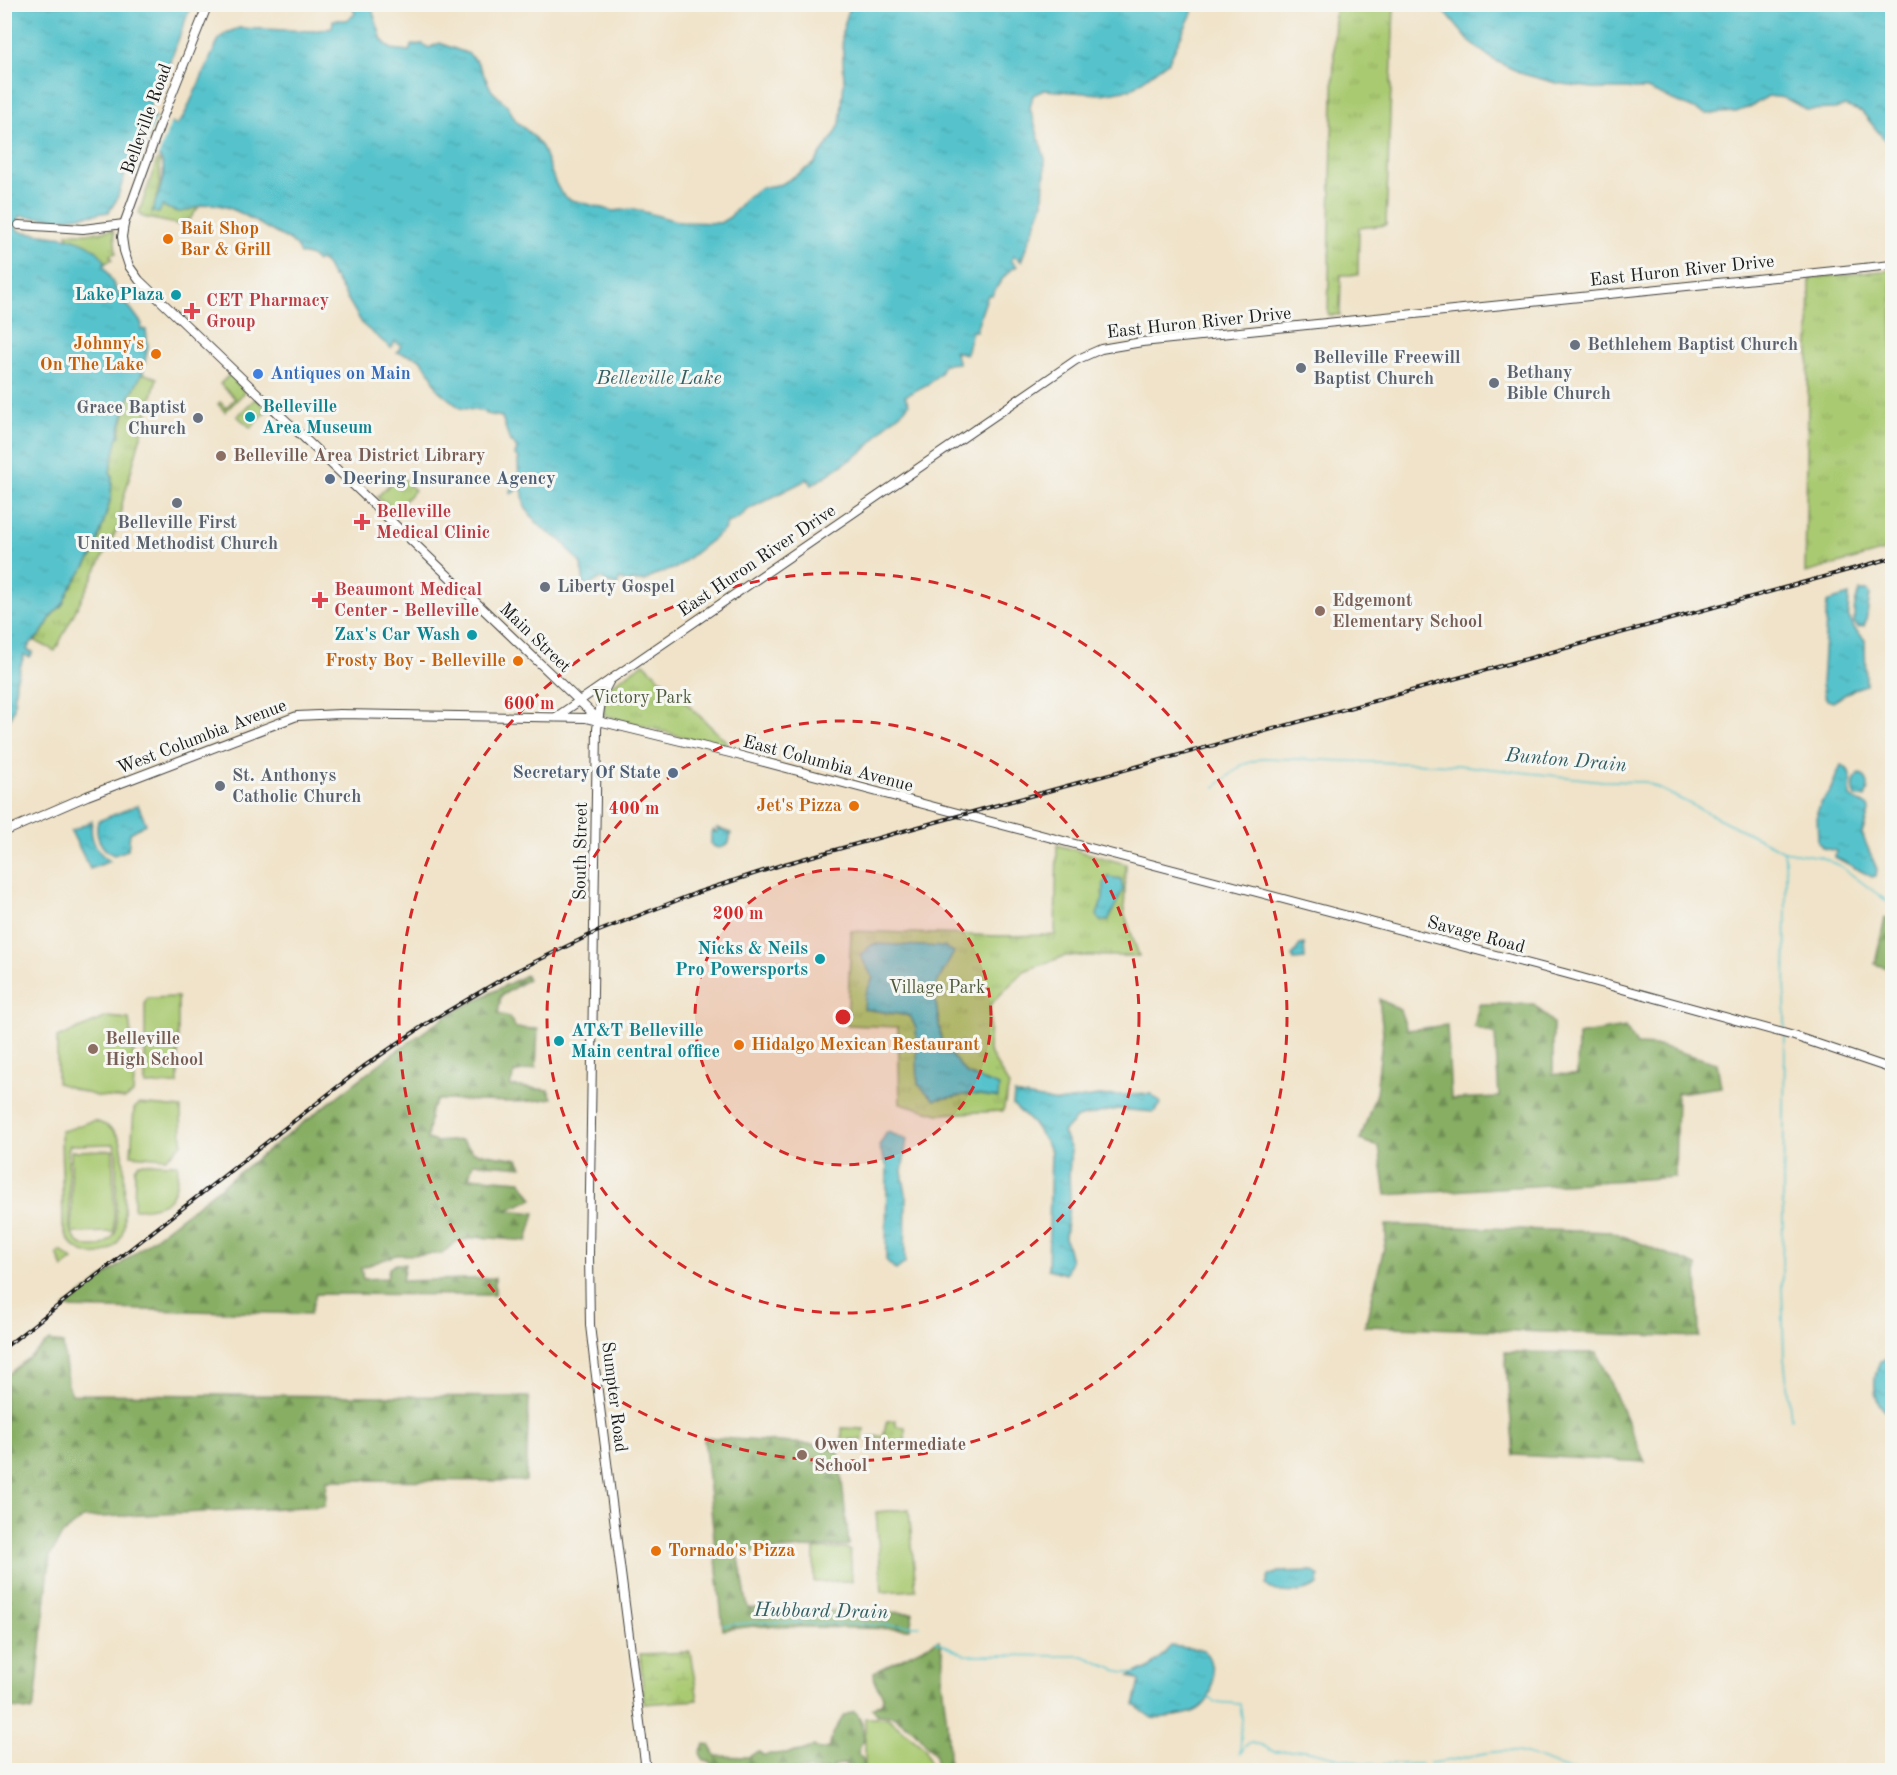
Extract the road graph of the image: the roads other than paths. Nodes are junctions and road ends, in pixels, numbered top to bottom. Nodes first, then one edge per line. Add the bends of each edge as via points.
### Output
1 (208, 4) edge
2 (124, 224) junction
3 (19, 225) dead end
4 (123, 247) joint
5 (1893, 265) edge
6 (610, 679) junction
7 (578, 702) junction
8 (555, 718) junction
9 (599, 720) junction
10 (4, 832) edge
11 (1049, 839) joint
12 (593, 1025) joint
13 (1893, 1070) edge
14 (646, 1770) edge

1 - 2 main road, Belleville Road
2 - 3 main road via 83,229
2 - 4 main road, Belleville Road
4 - 7 main road, Main Street via 139,280
5 - 6 main road, East Huron River Drive via 1101,349 1076,360
6 - 7 main road, East Huron River Drive
6 - 9 main road, South Street
7 - 8 main road, East Huron River Drive
7 - 9 main road, Main Street
8 - 9 main road, West Columbia Avenue
8 - 10 main road, West Columbia Avenue via 297,716
9 - 11 main road, East Columbia Avenue
9 - 12 main road, South Street
11 - 13 main road, Savage Road via 1749,1023
12 - 14 main road, Sumpter Road via 590,1324

